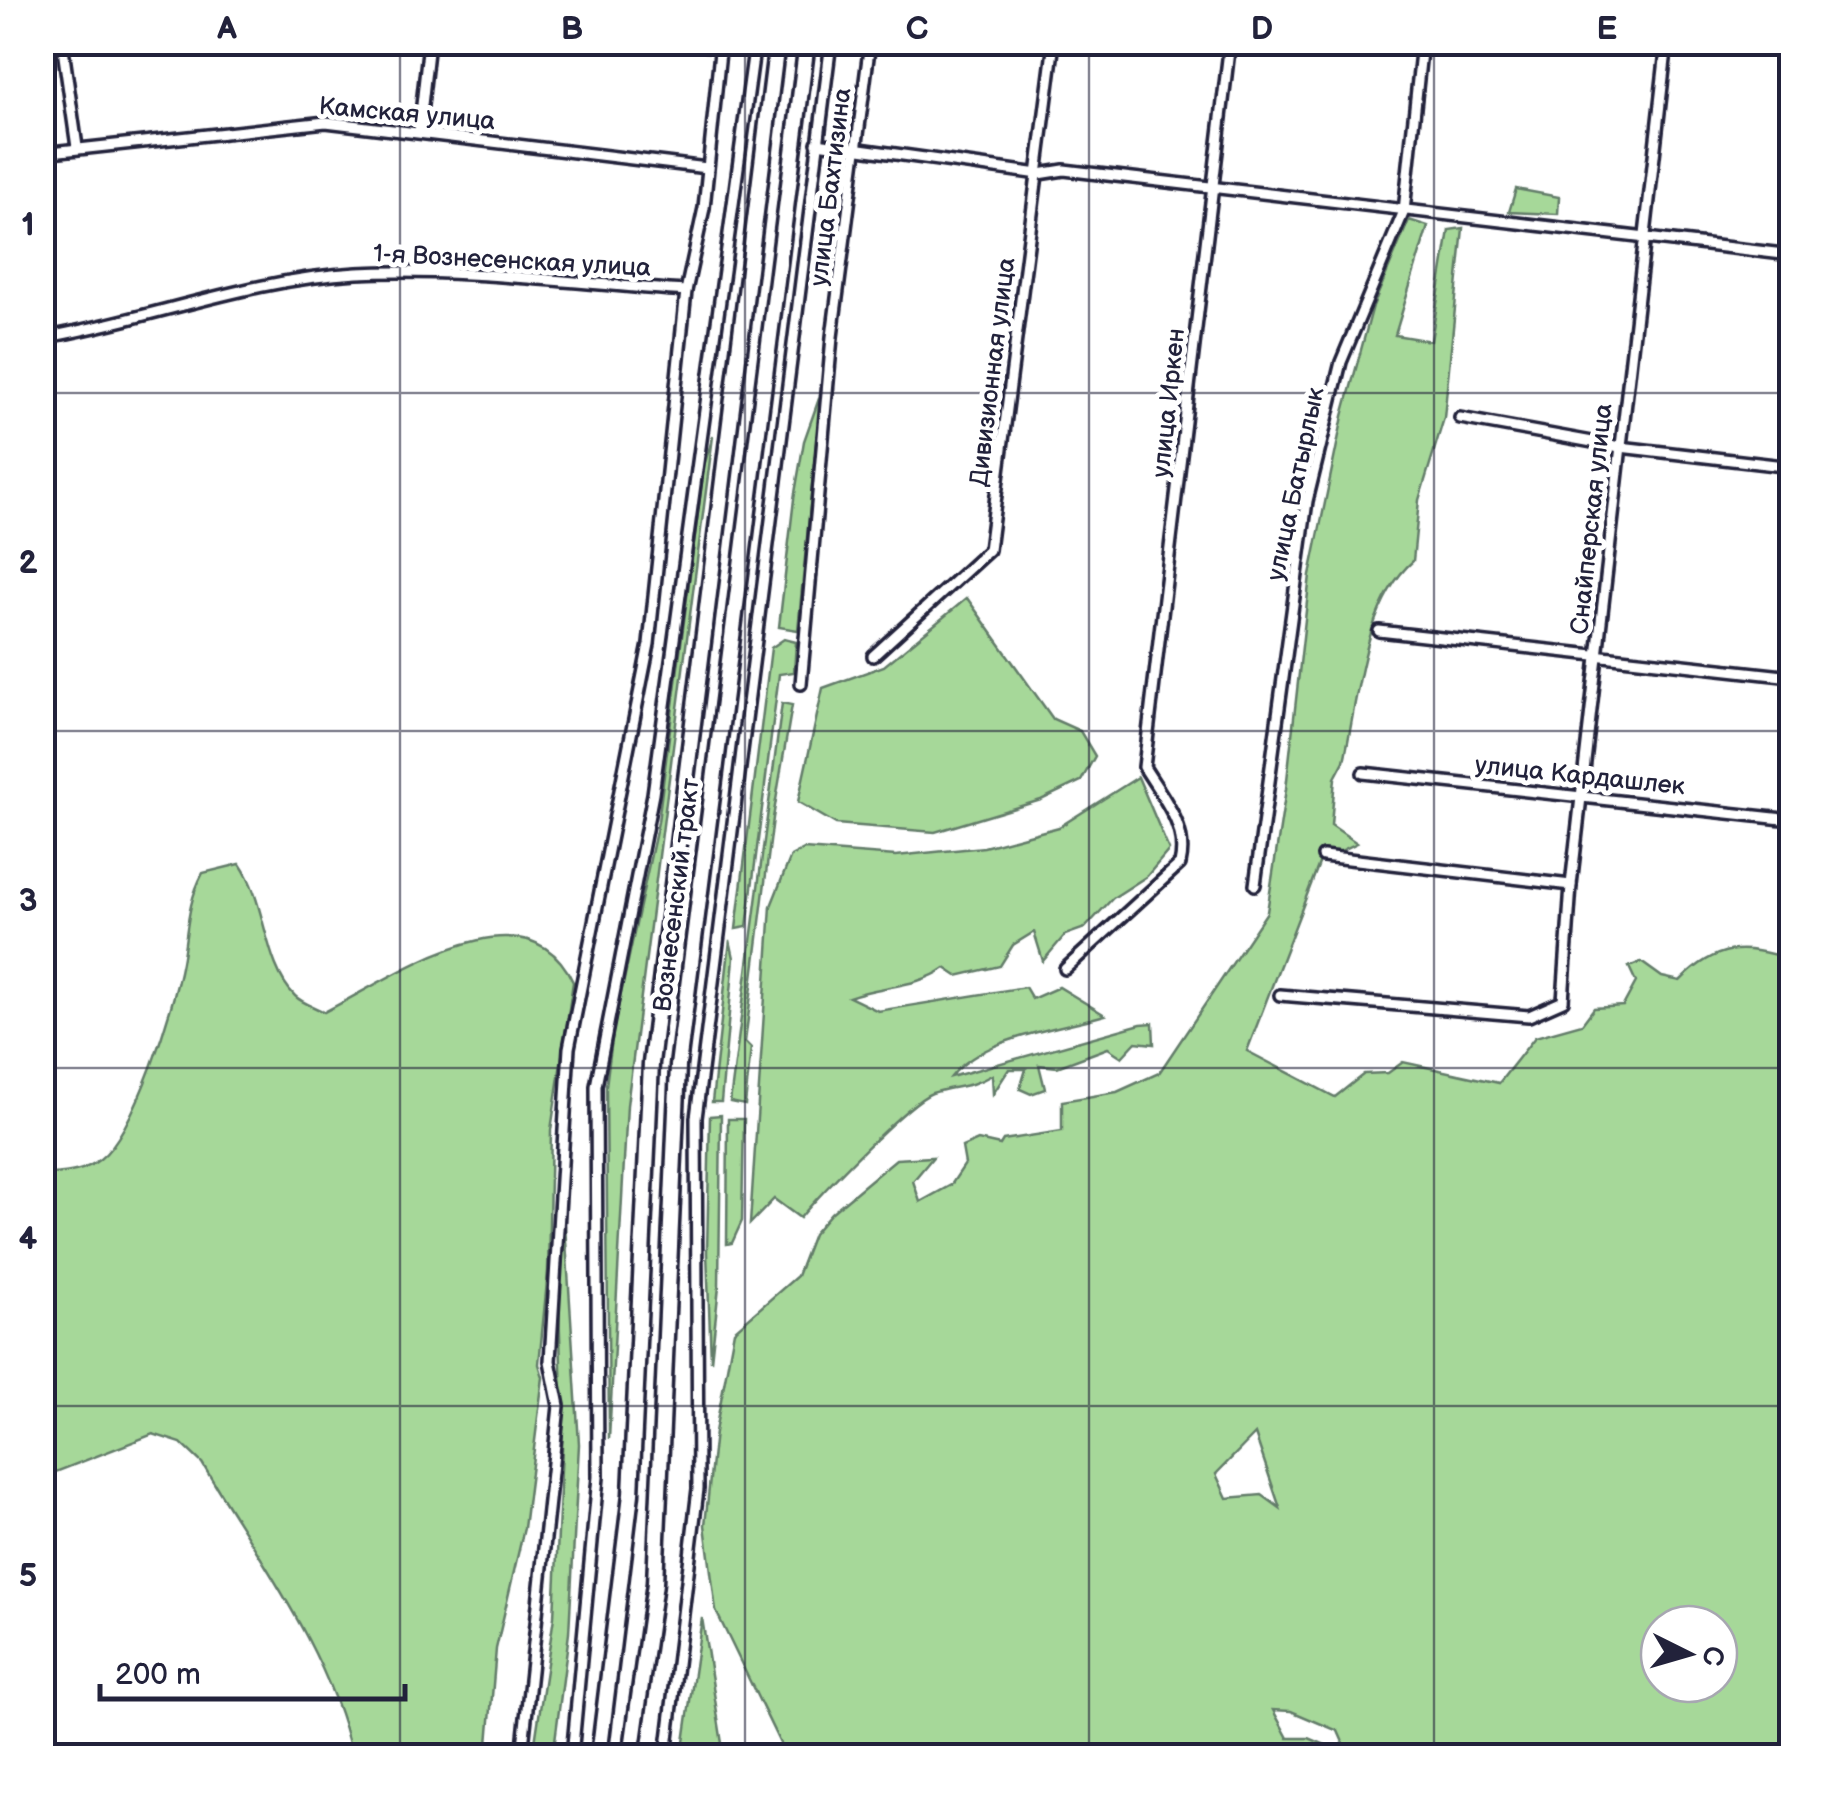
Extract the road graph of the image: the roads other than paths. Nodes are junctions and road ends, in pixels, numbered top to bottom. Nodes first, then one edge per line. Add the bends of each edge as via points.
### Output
1 (429, 42) edge
2 (674, 42) edge
3 (777, 42) edge
4 (806, 42) edge
5 (831, 42) edge
6 (870, 42) edge
7 (1054, 42) edge
8 (1230, 42) edge
9 (1422, 42) edge
10 (1667, 42) edge
11 (64, 43) edge
12 (42, 45) edge
13 (720, 45) edge
14 (755, 46) edge
15 (420, 132) junction
16 (817, 143) junction
17 (857, 146) junction
18 (78, 148) junction
19 (42, 152) edge
20 (707, 168) junction
21 (1039, 174) junction
22 (1210, 189) junction
23 (1404, 211) junction
24 (1642, 235) junction
25 (1792, 255) edge
26 (686, 291) junction
27 (42, 338) edge
28 (1460, 418) dead end
29 (1620, 447) junction
30 (1792, 466) edge
31 (1380, 631) dead end
32 (873, 656) dead end
33 (1598, 656) junction
34 (1792, 677) edge
35 (801, 684) dead end
36 (1363, 773) dead end
37 (1582, 796) junction
38 (1792, 820) edge
39 (1323, 856) dead end
40 (1255, 885) dead end
41 (1572, 885) junction
42 (1065, 968) dead end
43 (1280, 994) dead end
44 (522, 1756) edge
45 (572, 1756) edge
46 (599, 1756) edge
47 (631, 1756) edge
48 (666, 1756) edge

1 - 15 street
2 - 13 street
3 - 46 main road, Вознесенский тракт via 652,1063 631,1494
4 - 47 main road, Вознесенский тракт via 678,1066 661,1495
5 - 16 street
6 - 17 street, улица Бахтизина
7 - 21 street, Дивизионная улица
8 - 22 street, улица Иркен
9 - 23 street, улица Батырлык
10 - 24 street, Снайперская улица
11 - 12 street
11 - 18 street
13 - 14 street
13 - 20 street
14 - 45 street via 653,794 596,1086 598,1477
15 - 18 street, Камская улица via 326,122
15 - 20 street, Камская улица
16 - 17 street
16 - 48 street via 696,1118 698,1489
17 - 21 street
17 - 35 street, улица Бахтизина via 832,337
18 - 19 street, Камская улица
20 - 26 street
21 - 22 street via 1064,170
21 - 32 street, Дивизионная улица via 989,550
22 - 23 street
22 - 42 street, улица Иркен via 1144,768 1185,844 1180,864
23 - 24 street
23 - 40 street, улица Батырлык via 1342,362 1307,501
24 - 25 street
24 - 29 street, Снайперская улица
26 - 27 street, 1-я Вознесенская улица via 356,273 236,292
26 - 44 street via 649,644 568,1058 550,1361 559,1406
28 - 29 street
29 - 30 street
29 - 33 street, Снайперская улица
31 - 33 street
33 - 34 street
33 - 37 street, Снайперская улица
36 - 37 street, улица Кардашлек
37 - 38 street, улица Кардашлек
37 - 41 street, Снайперская улица
39 - 41 street
41 - 43 street, Снайперская улица via 1563,1001 1529,1016

